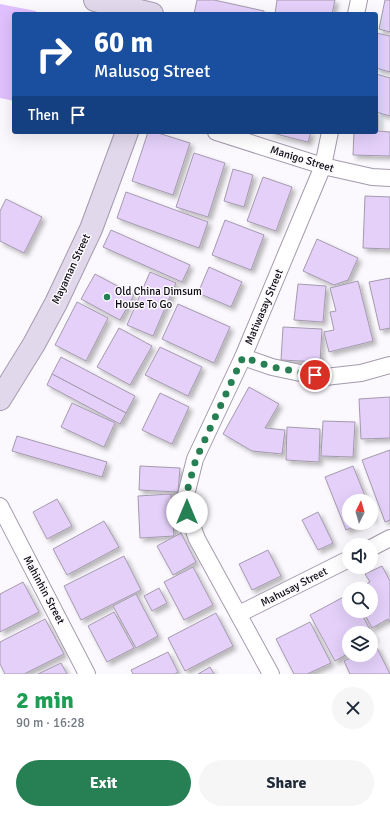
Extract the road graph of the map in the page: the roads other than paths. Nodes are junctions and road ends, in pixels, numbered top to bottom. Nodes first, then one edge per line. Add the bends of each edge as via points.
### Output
1 (95, 0) edge
2 (164, 0) edge
3 (358, 0) edge
4 (144, 12) edge
5 (161, 12) edge
6 (356, 12) edge
7 (126, 134) edge
8 (222, 134) edge
9 (330, 134) edge
10 (323, 166) junction
11 (390, 178) edge
12 (243, 357) junction
13 (390, 365) edge
14 (0, 399) edge
15 (0, 506) edge
16 (390, 538) edge
17 (378, 544) edge
18 (342, 562) edge
19 (239, 614) junction
20 (87, 674) edge
21 (271, 674) edge

1 - 4 street
2 - 5 street
3 - 6 street
7 - 14 street, Mayaman Street via 91,229 56,303
8 - 10 street, Manigo Street
9 - 10 street, Matiwasay Street
10 - 11 street, Manigo Street via 372,177
10 - 12 street, Matiwasay Street
12 - 13 street via 272,367 325,376 361,373
12 - 19 street, Matiwasay Street via 196,459 186,495 187,512 197,539
15 - 20 street, Mahinhin Street
16 - 17 street
18 - 19 street, Mahusay Street
19 - 21 street, Matiwasay Street

